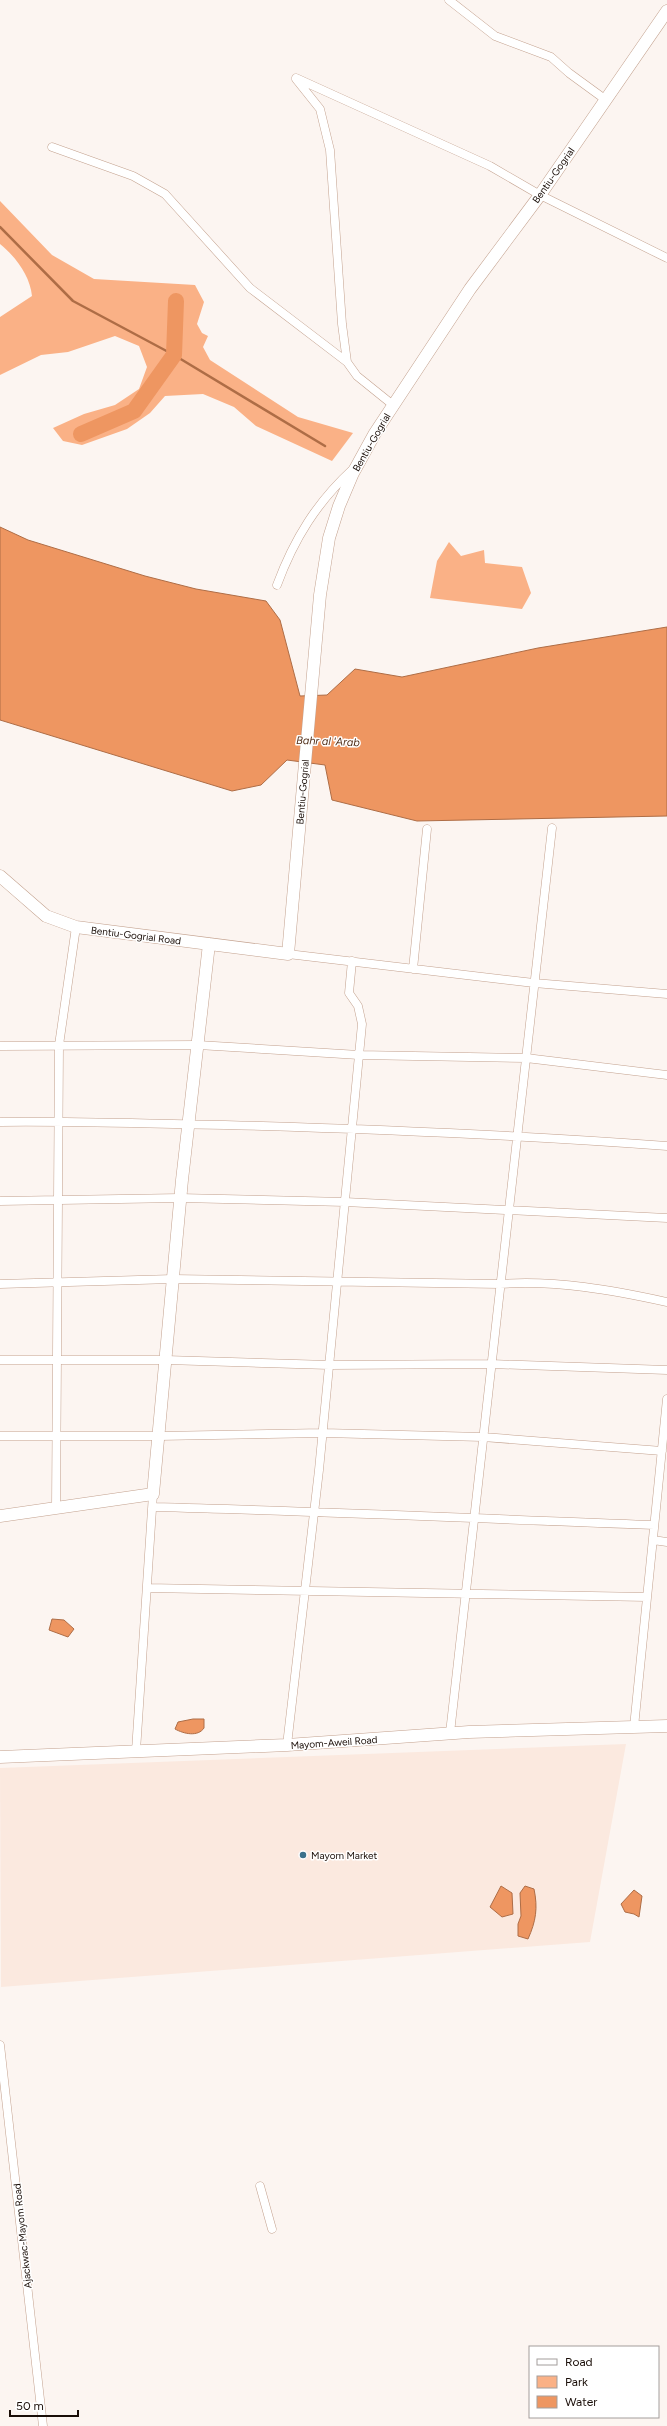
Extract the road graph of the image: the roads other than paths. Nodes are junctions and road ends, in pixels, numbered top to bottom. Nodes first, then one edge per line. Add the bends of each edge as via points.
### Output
1 (450, 0) edge
2 (667, 11) edge
3 (606, 100) junction
4 (52, 147) dead end
5 (540, 195) junction
6 (667, 258) edge
7 (348, 362) junction
8 (393, 405) junction
9 (358, 463) junction
10 (277, 585) dead end
11 (427, 828) dead end
12 (552, 828) dead end
13 (0, 876) edge
14 (76, 927) junction
15 (209, 944) junction
16 (288, 954) junction
17 (352, 961) junction
18 (413, 969) junction
19 (534, 983) junction
20 (667, 994) edge
21 (59, 1045) junction
22 (198, 1045) junction
23 (0, 1046) edge
24 (359, 1055) junction
25 (526, 1058) junction
26 (667, 1075) edge
27 (59, 1121) junction
28 (0, 1122) edge
29 (188, 1125) junction
30 (352, 1128) junction
31 (517, 1135) junction
32 (667, 1146) edge
33 (180, 1198) junction
34 (59, 1199) junction
35 (0, 1201) edge
36 (345, 1202) junction
37 (509, 1210) junction
38 (667, 1218) edge
39 (173, 1280) junction
40 (337, 1280) junction
41 (58, 1283) junction
42 (0, 1284) edge
43 (500, 1284) junction
44 (667, 1302) edge
45 (0, 1360) edge
46 (57, 1360) junction
47 (166, 1360) junction
48 (329, 1364) junction
49 (491, 1364) junction
50 (667, 1370) edge
51 (667, 1399) edge
52 (665, 1432) edge
53 (323, 1433) junction
54 (57, 1435) junction
55 (0, 1436) edge
56 (159, 1436) junction
57 (483, 1437) junction
58 (662, 1451) junction
59 (153, 1494) junction
60 (153, 1507) junction
61 (56, 1508) junction
62 (314, 1511) junction
63 (0, 1516) edge
64 (474, 1519) junction
65 (654, 1525) junction
66 (653, 1540) junction
67 (667, 1542) edge
68 (147, 1588) junction
69 (305, 1590) junction
70 (466, 1593) junction
71 (647, 1597) junction
72 (634, 1726) junction
73 (667, 1726) edge
74 (450, 1733) junction
75 (287, 1745) junction
76 (136, 1751) junction
77 (0, 1757) edge
78 (0, 2045) edge
79 (260, 2186) dead end
80 (272, 2229) dead end
81 (43, 2426) edge

1 - 3 street via 495,36 551,57 569,74
2 - 3 main road, Bentiu-Gogrial
3 - 5 main road, Bentiu-Gogrial
4 - 7 street via 133,176 165,194 250,288
5 - 6 street
5 - 7 street via 490,166 296,78 320,109 330,150 342,324
5 - 8 main road, Bentiu-Gogrial via 470,289
7 - 8 street via 357,376
8 - 9 main road, Bentiu-Gogrial
9 - 10 street via 329,491 312,515 296,541
9 - 16 main road, Bentiu-Gogrial via 339,506 329,538 322,583
11 - 18 street
12 - 19 street
13 - 14 main road, Bentiu-Gogrial Road via 46,916
14 - 15 main road, Bentiu-Gogrial Road
14 - 21 street
15 - 16 main road, Bentiu-Gogrial Road
15 - 22 main road
16 - 17 street
17 - 18 street
17 - 24 street via 349,993 358,1006 362,1024
18 - 19 street
19 - 20 street
19 - 25 street
21 - 22 street
21 - 23 street
21 - 27 street
22 - 24 street
22 - 29 main road
24 - 25 street
24 - 30 street
25 - 26 street
25 - 31 street
27 - 28 street
27 - 29 street
27 - 34 street
29 - 30 street
29 - 33 main road
30 - 31 street
30 - 36 street
31 - 32 street
31 - 37 street
33 - 34 street
33 - 36 street
33 - 39 main road
34 - 35 street
34 - 41 street
36 - 37 street
36 - 40 street
37 - 38 street
37 - 43 street
39 - 40 street
39 - 41 street
39 - 47 main road
40 - 43 street
40 - 48 street
41 - 42 street
41 - 46 street
43 - 44 street via 524,1282 576,1285
43 - 49 street
45 - 46 street
46 - 47 street
46 - 54 street
47 - 48 street
47 - 56 main road
48 - 49 street
48 - 53 street
49 - 50 street
49 - 57 street
51 - 52 street
52 - 58 street
53 - 56 street
53 - 57 street
53 - 62 street
54 - 55 street
54 - 56 street
54 - 61 street
56 - 59 main road
57 - 58 street
57 - 64 street
58 - 65 street
59 - 60 street
59 - 61 main road
60 - 62 street
60 - 68 street
61 - 63 main road
62 - 64 street
62 - 69 street
64 - 65 street
64 - 70 street
65 - 66 street
66 - 67 street
66 - 71 street
68 - 69 street
68 - 76 street
69 - 70 street
69 - 75 street
70 - 71 street
70 - 74 street
71 - 72 street
72 - 73 main road, Mayom-Aweil Road
72 - 74 main road, Mayom-Aweil Road
74 - 75 main road, Mayom-Aweil Road
75 - 76 main road, Mayom-Aweil Road
76 - 77 main road, Mayom-Aweil Road
78 - 81 street, Ajackwac-Mayom Road
79 - 80 street

